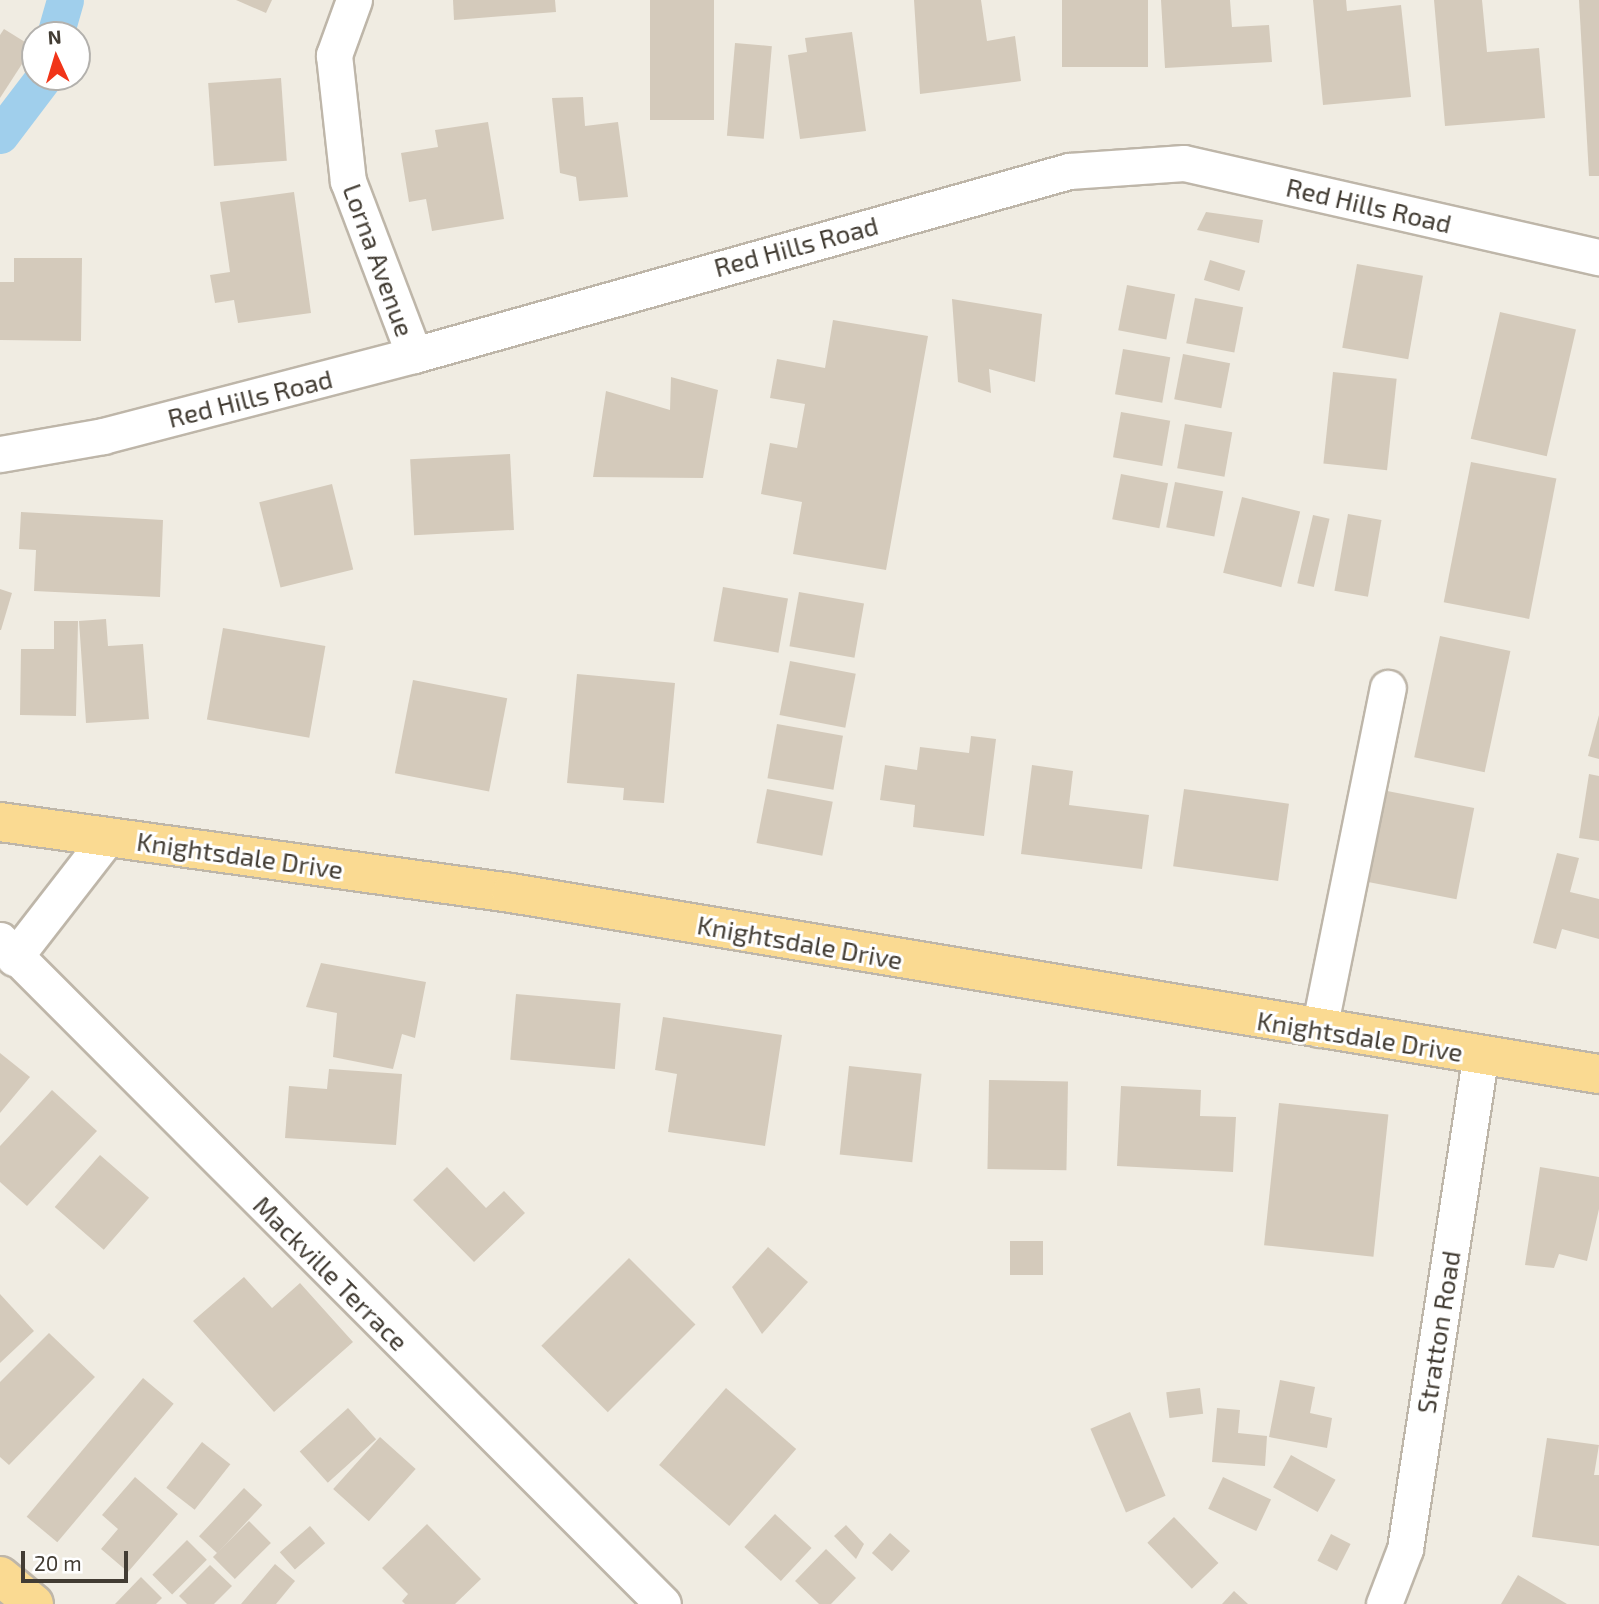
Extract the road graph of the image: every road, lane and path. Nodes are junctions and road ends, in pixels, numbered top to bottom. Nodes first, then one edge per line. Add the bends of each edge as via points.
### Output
1 (354, 0) edge
2 (1599, 257) edge
3 (414, 355) junction
4 (0, 454) edge
5 (1388, 688) dead end
6 (0, 822) edge
7 (108, 837) junction
8 (7, 949) edge
9 (1319, 1029) junction
10 (1480, 1056) junction
11 (1599, 1074) edge
12 (0, 1576) edge
13 (34, 1604) edge
14 (663, 1604) edge
15 (1384, 1604) edge

1 - 3 street, Lorna Avenue via 334,55 348,181
2 - 3 street, Red Hills Road via 1184,163 1069,171
3 - 4 street, Red Hills Road via 103,436
5 - 9 street
6 - 7 main road, Knightsdale Drive
7 - 8 street
7 - 9 main road, Knightsdale Drive via 512,893
8 - 14 street, Mackville Terrace
9 - 10 main road, Knightsdale Drive
10 - 11 main road, Knightsdale Drive
10 - 15 street, Stratton Road via 1405,1549
12 - 13 main road

